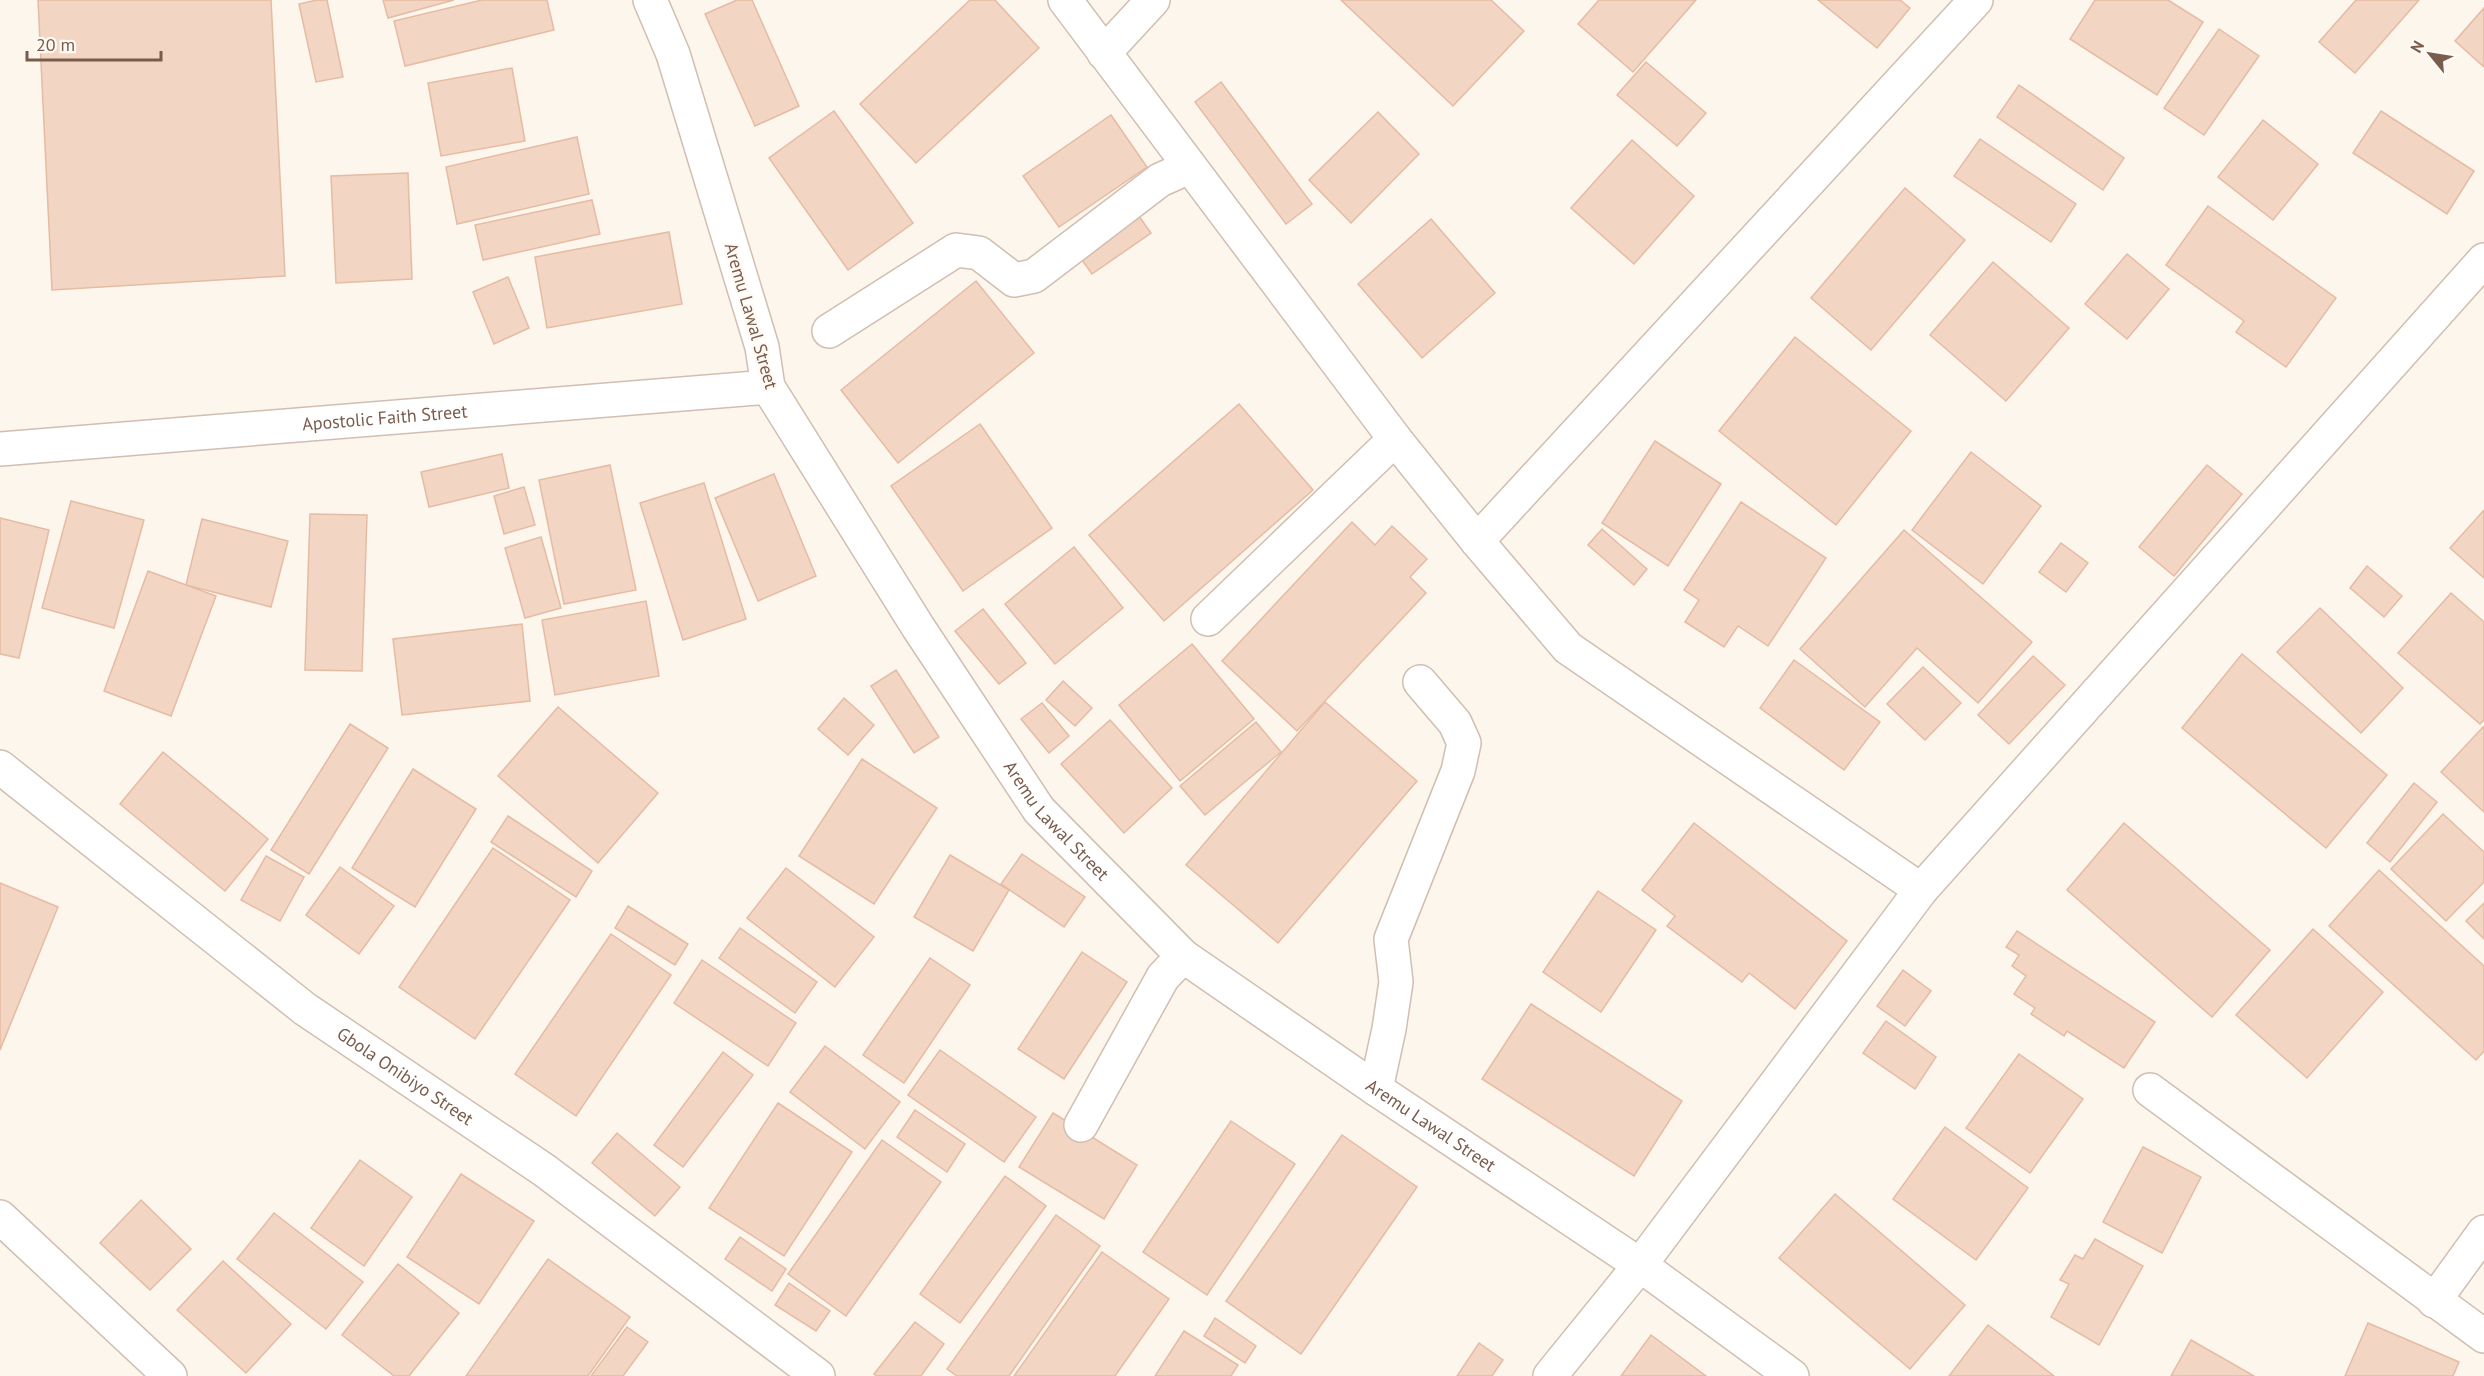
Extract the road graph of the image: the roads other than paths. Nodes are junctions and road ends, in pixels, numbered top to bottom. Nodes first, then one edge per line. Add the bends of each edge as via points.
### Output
1 (650, 0) edge
2 (1065, 0) edge
3 (1153, 0) edge
4 (1976, 0) edge
5 (1104, 52) junction
6 (1189, 167) junction
7 (2484, 260) edge
8 (829, 331) dead end
9 (768, 387) junction
10 (1395, 439) junction
11 (0, 449) edge
12 (1477, 541) junction
13 (1208, 619) dead end
14 (1420, 682) dead end
15 (0, 767) edge
16 (1921, 890) junction
17 (1183, 956) junction
18 (1376, 1089) junction
19 (2150, 1090) dead end
20 (1082, 1125) dead end
21 (0, 1217) edge
22 (2484, 1232) edge
23 (1640, 1265) junction
24 (2434, 1301) junction
25 (2484, 1336) edge
26 (170, 1376) edge
27 (818, 1376) edge
28 (1550, 1376) edge
29 (1792, 1376) edge

1 - 9 street, Aremu Lawal Street via 673,54 762,347
2 - 5 street
3 - 5 street
4 - 12 street
5 - 6 street
6 - 8 street via 1160,180 1034,276 1014,279 979,253 956,250
6 - 10 street
7 - 16 street
9 - 11 street, Apostolic Faith Street
9 - 17 street, Aremu Lawal Street via 918,627 1039,810
10 - 12 street
10 - 13 street
12 - 16 street via 1568,648
14 - 18 street via 1455,723 1464,743 1458,771 1391,939 1396,982
15 - 27 street, Gbola Onibiyo Street via 305,1009 544,1170
16 - 23 street
17 - 18 street, Aremu Lawal Street
17 - 20 street via 1164,977
18 - 23 street, Aremu Lawal Street
19 - 24 street
21 - 26 street
22 - 24 street
23 - 28 street
23 - 29 street, Aremu Lawal Street
24 - 25 street

